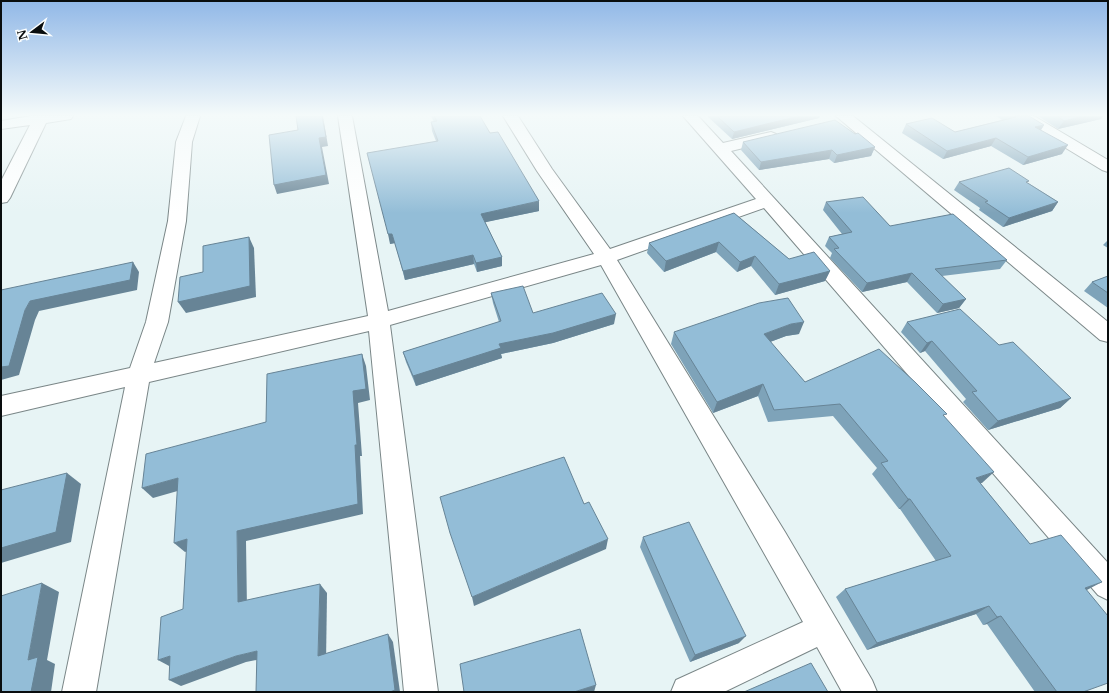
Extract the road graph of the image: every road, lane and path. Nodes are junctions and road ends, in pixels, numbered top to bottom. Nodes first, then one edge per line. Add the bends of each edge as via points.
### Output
1 (26, 148) edge
2 (183, 148) edge
3 (350, 148) edge
4 (531, 148) edge
5 (880, 148) edge
6 (1077, 148) edge
7 (720, 149) edge
8 (1108, 167) edge
9 (1, 198) edge
10 (767, 201) junction
11 (606, 257) junction
12 (379, 321) junction
13 (1108, 334) edge
14 (139, 375) junction
15 (1, 406) edge
16 (1108, 585) edge
17 (824, 628) junction
18 (79, 692) edge
19 (421, 692) edge
20 (688, 692) edge
21 (860, 692) edge

1 - 9 street
2 - 14 street via 177,221 157,322
3 - 12 street
4 - 11 street
5 - 13 street
6 - 8 street
7 - 10 street
10 - 11 street
10 - 16 street
11 - 12 street
11 - 17 street
12 - 14 street
12 - 19 street
14 - 15 street
14 - 18 street
17 - 20 street
17 - 21 street

